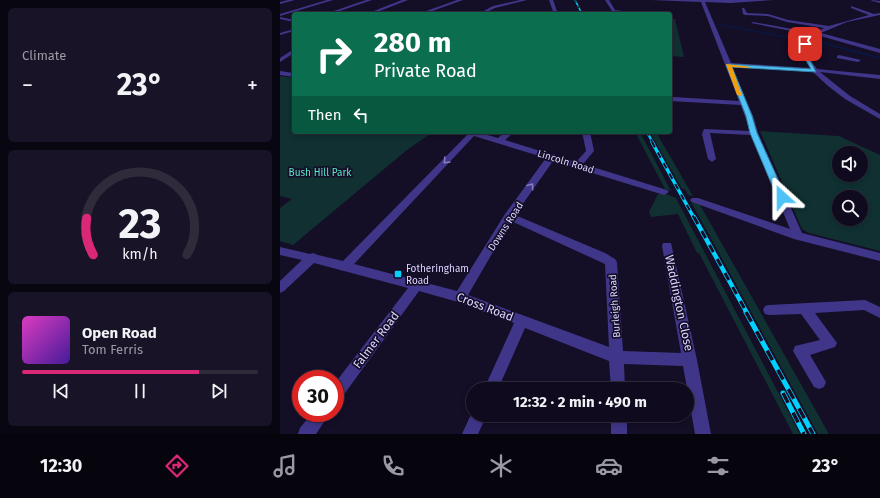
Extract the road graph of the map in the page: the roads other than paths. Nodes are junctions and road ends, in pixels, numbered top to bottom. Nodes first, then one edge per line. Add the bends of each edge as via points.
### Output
1 (293, 0) edge
2 (331, 0) edge
3 (370, 0) edge
4 (406, 0) edge
5 (459, 0) edge
6 (525, 0) edge
7 (551, 0) edge
8 (607, 0) edge
9 (653, 0) edge
10 (772, 0) edge
11 (873, 0) edge
12 (703, 1) edge
13 (761, 1) junction
14 (880, 2) edge
15 (280, 3) edge
16 (768, 7) dead end
17 (852, 7) dead end
18 (743, 9) dead end
19 (333, 12) edge
20 (373, 12) edge
21 (426, 12) edge
22 (484, 12) edge
23 (555, 12) edge
24 (615, 12) edge
25 (877, 14) edge
26 (280, 15) edge
27 (280, 18) edge
28 (292, 21) edge
29 (753, 23) dead end
30 (827, 27) junction
31 (292, 31) edge
32 (280, 34) edge
33 (814, 34) junction
34 (880, 51) edge
35 (292, 52) edge
36 (281, 59) edge
37 (858, 60) dead end
38 (292, 62) edge
39 (728, 65) junction
40 (814, 70) junction
41 (843, 72) junction
42 (280, 73) edge
43 (292, 76) edge
44 (880, 77) edge
45 (672, 99) edge
46 (744, 103) junction
47 (880, 117) edge
48 (754, 133) junction
49 (469, 134) edge
50 (477, 134) edge
51 (508, 134) edge
52 (586, 134) edge
53 (499, 141) junction
54 (552, 156) junction
55 (712, 159) dead end
56 (578, 164) junction
57 (664, 192) dead end
58 (695, 200) dead end
59 (509, 216) junction
60 (798, 236) junction
61 (667, 246) dead end
62 (280, 251) edge
63 (312, 257) junction
64 (880, 257) edge
65 (346, 266) junction
66 (417, 285) junction
67 (280, 288) edge
68 (460, 297) junction
69 (805, 309) junction
70 (769, 310) dead end
71 (878, 312) edge
72 (521, 321) junction
73 (617, 358) junction
74 (690, 360) junction
75 (494, 382) edge
76 (618, 382) edge
77 (819, 382) dead end
78 (344, 383) edge
79 (315, 422) edge
80 (476, 422) edge
81 (619, 422) edge
82 (306, 434) edge
83 (470, 434) edge
84 (619, 434) edge
85 (703, 434) edge

1 - 15 street
2 - 26 street
3 - 19 street
4 - 20 street
5 - 21 street
6 - 22 street
7 - 23 street
8 - 24 street
9 - 12 street
10 - 13 street
11 - 14 street
12 - 13 street
12 - 39 street
13 - 16 street
17 - 25 street
18 - 30 street via 745,14 768,15 787,21
25 - 30 street
27 - 28 street
29 - 33 street
30 - 33 street
31 - 32 street
33 - 34 street
33 - 40 street via 806,42 805,54
35 - 36 street
36 - 38 street
37 - 41 street via 838,55
39 - 40 street
39 - 46 street
40 - 41 street
40 - 47 street via 846,97
41 - 44 street
42 - 43 street
45 - 46 street
46 - 48 street
48 - 55 street via 708,131 706,134
48 - 60 street
49 -> 65 street
50 - 53 street, Lincoln Road
51 - 53 street
52 - 56 street via 590,151
53 - 54 street, Lincoln Road
54 - 56 street, Lincoln Road
59 -> 54 street, Downs Road
56 - 57 street, Lincoln Road
58 - 60 street
59 - 68 street, Downs Road
59 - 73 street, Burleigh Road via 611,262
60 - 64 street
61 - 74 street, Waddington Close
62 - 63 street, Cross Road
63 - 65 street, Cross Road
63 - 67 street
65 - 66 street, Cross Road
66 - 68 street, Cross Road
66 - 78 street, Falmer Road
68 - 72 street, Cross Road
69 - 70 street
69 - 71 street via 865,305
69 - 77 street via 830,343 800,351
72 - 73 street, Cross Road
72 - 75 street
73 - 74 street, Waddington Close
73 - 76 street, Burleigh Road
74 - 85 street, Waddington Close
79 - 82 street
80 - 83 street
81 - 84 street

